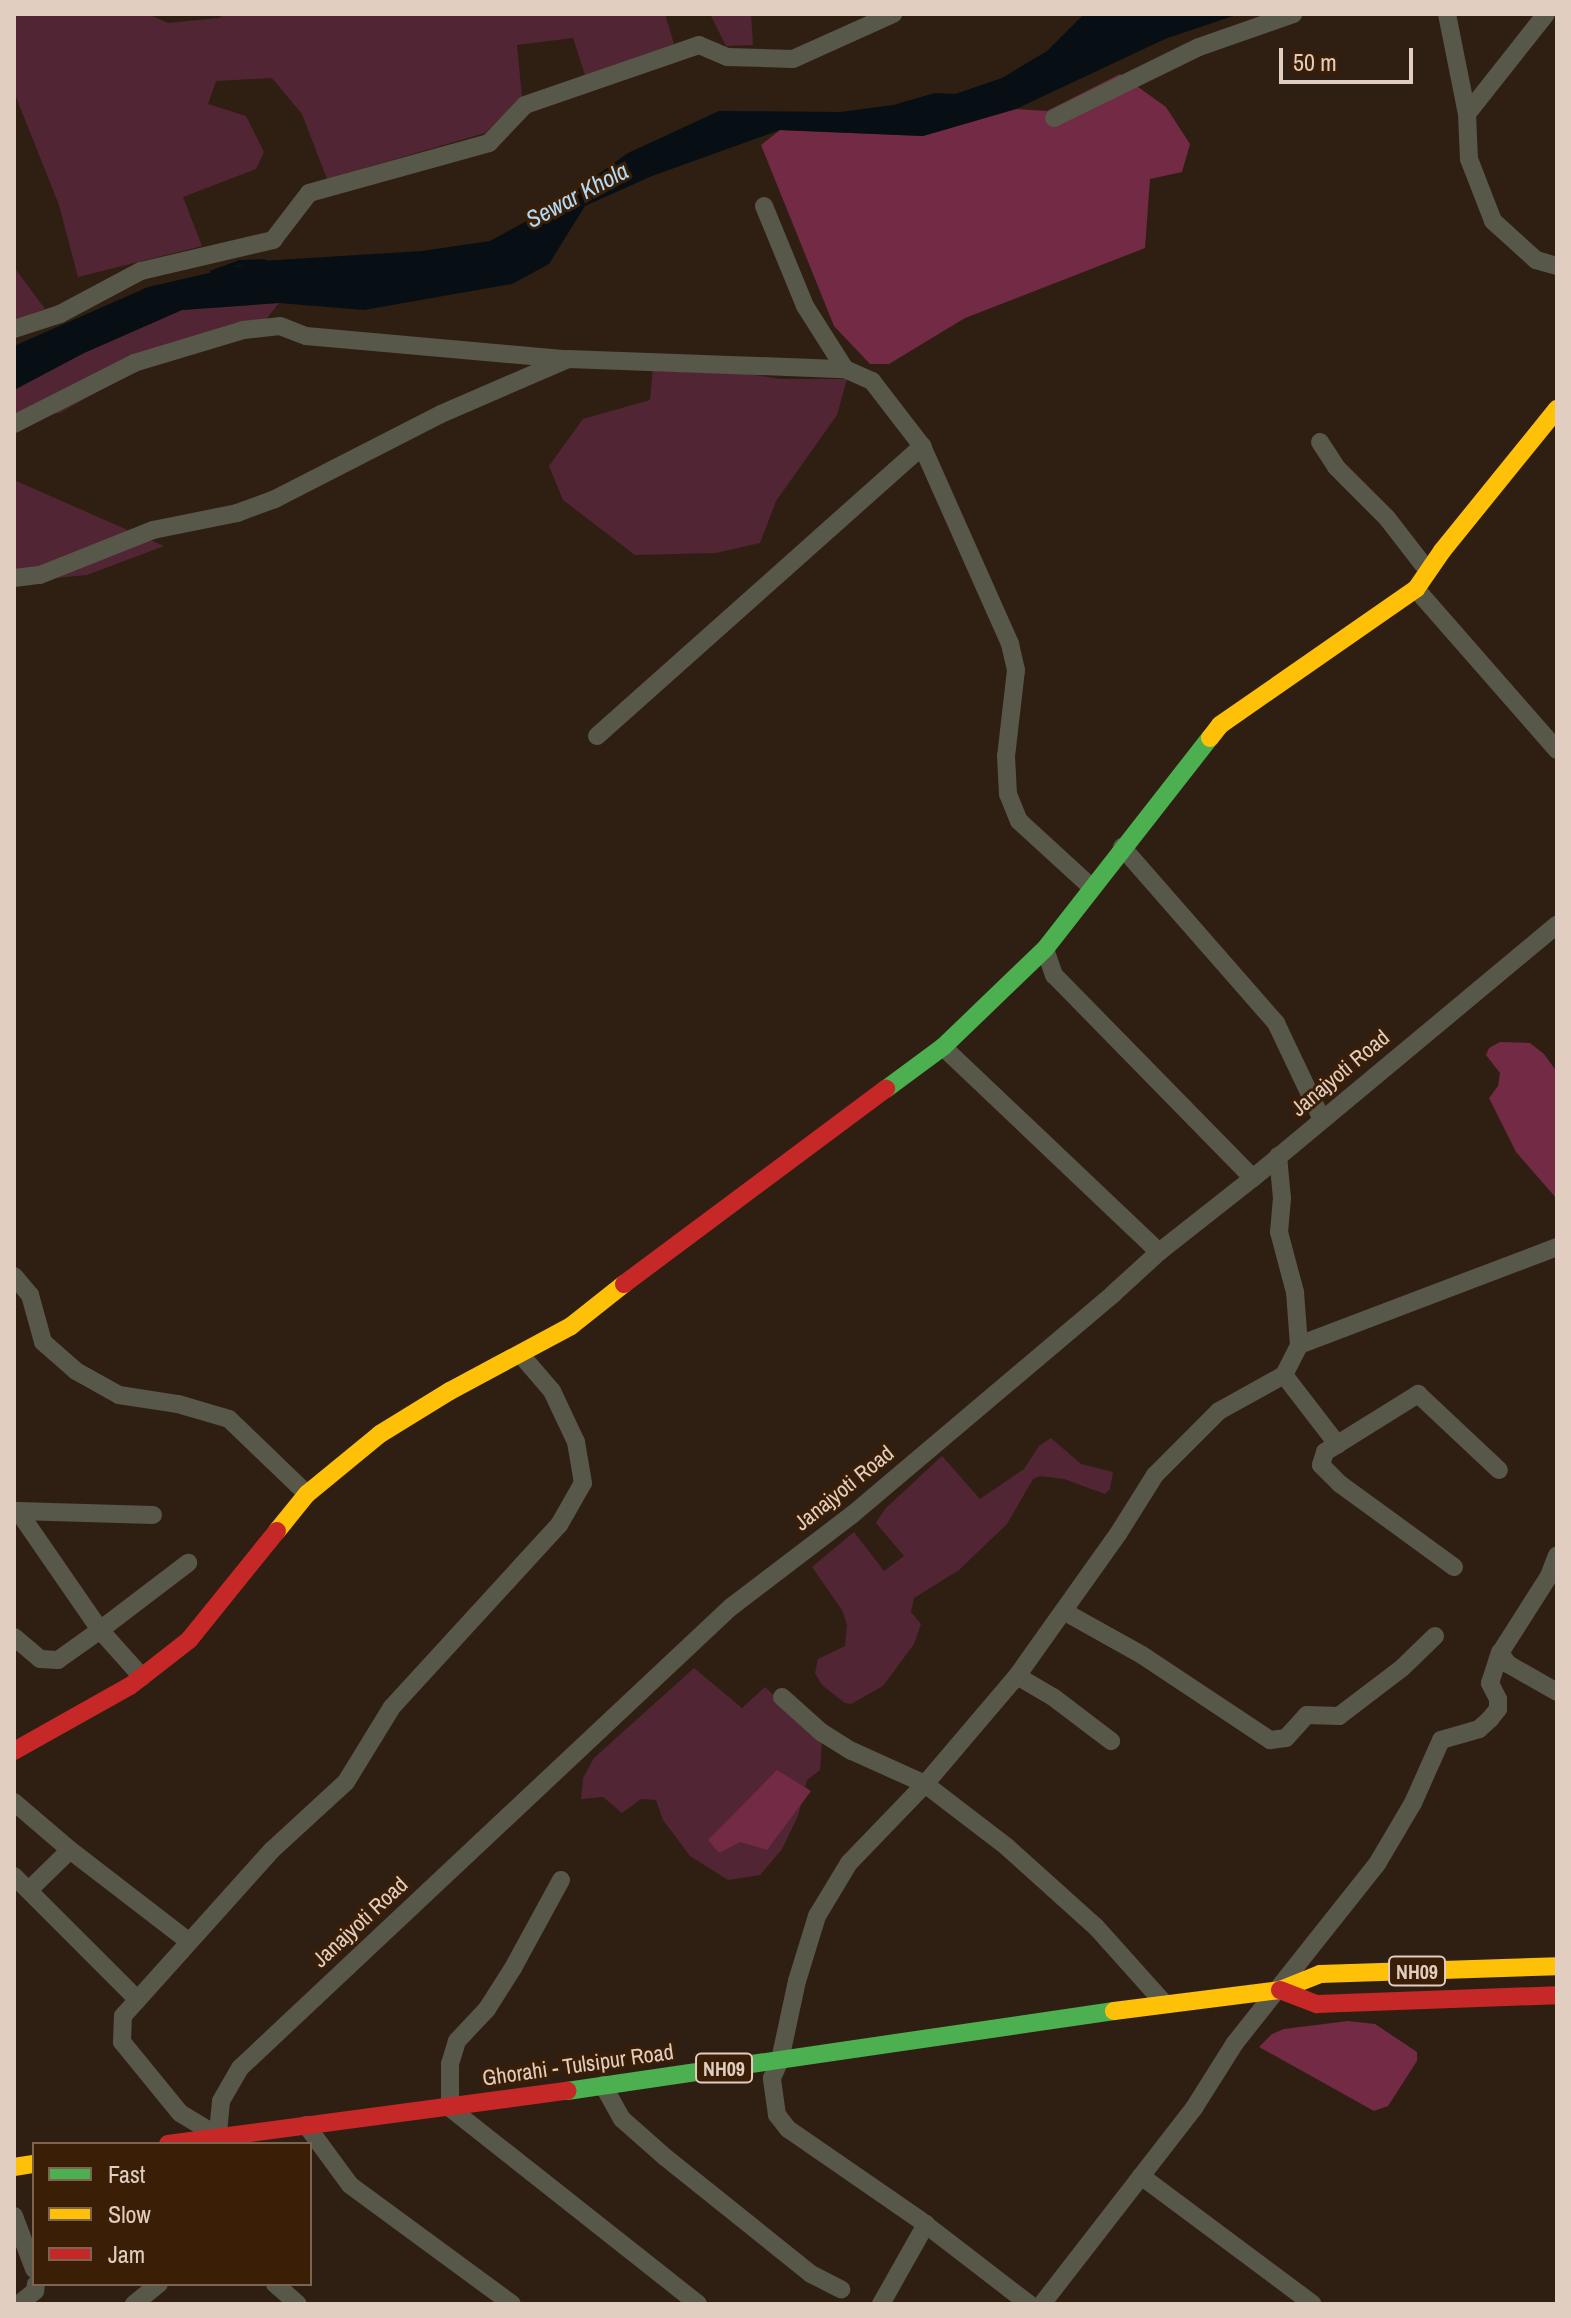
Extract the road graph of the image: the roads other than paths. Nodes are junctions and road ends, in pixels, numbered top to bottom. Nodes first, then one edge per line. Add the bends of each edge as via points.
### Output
1 (893, 14) edge
2 (1293, 14) edge
3 (1447, 14) edge
4 (1546, 14) edge
5 (1467, 114) junction
6 (1054, 118) dead end
7 (764, 206) dead end
8 (1557, 266) edge
9 (14, 329) edge
10 (568, 359) junction
11 (845, 369) junction
12 (1557, 409) edge
13 (14, 424) edge
14 (1320, 442) dead end
15 (922, 446) junction
16 (1428, 571) junction
17 (14, 578) edge
18 (1416, 589) junction
19 (597, 736) dead end
20 (1557, 750) edge
21 (1122, 847) junction
22 (1091, 887) junction
23 (1557, 925) edge
24 (1045, 949) junction
25 (943, 1047) junction
26 (1322, 1120) junction
27 (1278, 1156) junction
28 (1253, 1178) junction
29 (1557, 1247) edge
30 (1159, 1252) junction
31 (14, 1276) edge
32 (1299, 1345) junction
33 (521, 1355) junction
34 (1284, 1375) junction
35 (1338, 1445) junction
36 (1499, 1470) dead end
37 (307, 1494) junction
38 (16, 1511) edge
39 (153, 1515) dead end
40 (1557, 1555) edge
41 (188, 1563) dead end
42 (1454, 1567) dead end
43 (1553, 1579) edge
44 (1065, 1612) junction
45 (100, 1630) junction
46 (1435, 1636) dead end
47 (14, 1637) edge
48 (1500, 1653) junction
49 (1017, 1676) junction
50 (142, 1677) junction
51 (1557, 1692) edge
52 (782, 1697) dead end
53 (1111, 1741) dead end
54 (14, 1751) edge
55 (925, 1784) junction
56 (14, 1802) edge
57 (70, 1850) junction
58 (14, 1876) edge
59 (561, 1880) dead end
60 (29, 1890) junction
61 (188, 1941) junction
62 (1557, 1966) edge
63 (1280, 1990) junction
64 (1557, 1995) edge
65 (136, 1998) junction
66 (1165, 2004) junction
67 (780, 2060) junction
68 (603, 2085) junction
69 (450, 2108) junction
70 (306, 2125) junction
71 (218, 2140) edge
72 (193, 2142) edge
73 (1141, 2176) junction
74 (14, 2216) edge
75 (926, 2224) junction
76 (32, 2264) edge
77 (36, 2286) edge
78 (277, 2286) edge
79 (841, 2289) dead end
80 (158, 2292) edge
81 (19, 2304) edge
82 (134, 2304) edge
83 (298, 2304) edge
84 (512, 2304) edge
85 (698, 2304) edge
86 (881, 2304) edge
87 (1029, 2304) edge
88 (1042, 2304) edge
89 (1313, 2304) edge

1 - 9 street via 793,59 727,57 699,45 525,105 489,143 309,193 273,240 141,271 60,314
2 - 6 street via 1199,47
3 - 5 street
4 - 5 street
5 - 8 street via 1469,159 1493,221 1536,260
7 - 11 street via 805,306
10 - 11 street
10 - 13 street via 306,336 280,326 243,330 134,363
10 - 17 street via 441,414 275,499 237,513 153,530 40,575
11 - 15 street via 872,381
12 - 16 street
14 - 16 street
15 - 19 street
15 - 22 street via 1013,657 1008,794 1019,821
16 - 18 street
18 - 20 street
18 - 21 street via 1220,725
21 - 22 street
21 - 26 street via 1276,1023
22 - 24 street
23 - 26 street, Janajyoti Road
24 - 25 street
24 - 28 street via 1054,975
25 - 30 street
25 - 33 street via 571,1326
26 - 27 street, Janajyoti Road
27 - 28 street, Janajyoti Road
27 - 32 street via 1279,1232 1295,1292
28 - 30 street, Janajyoti Road
29 - 32 street
30 - 71 street, Janajyoti Road via 853,1514 731,1607 240,2068 221,2101
31 - 37 street via 30,1295 43,1342 76,1371 119,1395 229,1419
32 - 34 street
33 - 37 street via 380,1434
33 - 61 street via 552,1391 576,1442 583,1483 559,1525 392,1707 346,1782 272,1850
34 - 35 street
34 - 44 street via 1219,1411 1155,1475
35 - 36 street via 1418,1394
35 - 42 street via 1325,1452 1321,1465
37 - 50 street via 189,1640
38 - 39 street
38 - 45 street
40 - 43 street
41 - 45 street
43 - 48 street
44 - 46 street via 1142,1655 1270,1740 1286,1738 1307,1715 1339,1716
44 - 49 street
45 - 47 street via 58,1660 40,1659
45 - 50 street
48 - 51 street via 1508,1664
48 - 63 street via 1490,1683 1498,1709 1479,1729 1441,1740 1413,1803 1377,1864
49 - 53 street
49 - 55 street
50 - 54 street
52 - 55 street via 842,1745
55 - 66 street via 1051,1884
55 - 67 street via 849,1863 817,1916
56 - 57 street
57 - 60 street
57 - 61 street
58 - 60 street
59 - 69 street via 487,2009 457,2041 450,2064
60 - 65 street
61 - 65 street
62 - 63 street, Ghorahi - Tulsipur Road / NH09 via 1320,1974
63 - 64 street, Ghorahi - Tulsipur Road / NH09 via 1317,2004
63 - 66 street, Ghorahi - Tulsipur Road / NH09
63 - 73 street via 1235,2043 1194,2108
65 - 71 street via 123,2016 122,2042 180,2113
66 - 67 street, Ghorahi - Tulsipur Road / NH09
67 - 68 street, Ghorahi - Tulsipur Road / NH09
67 - 75 street via 772,2078 772,2097 788,2129
68 - 69 street, Ghorahi - Tulsipur Road / NH09
68 - 79 street via 622,2119 665,2157 811,2274
69 - 70 street, Ghorahi - Tulsipur Road / NH09
69 - 85 street
70 - 71 street, Ghorahi - Tulsipur Road / NH09
70 - 84 street via 350,2185
71 - 72 street, Ghorahi - Tulsipur Road / NH09
73 - 88 street
73 - 89 street
74 - 76 street
75 - 86 street
75 - 87 street
77 - 81 street
78 - 83 street
80 - 82 street

